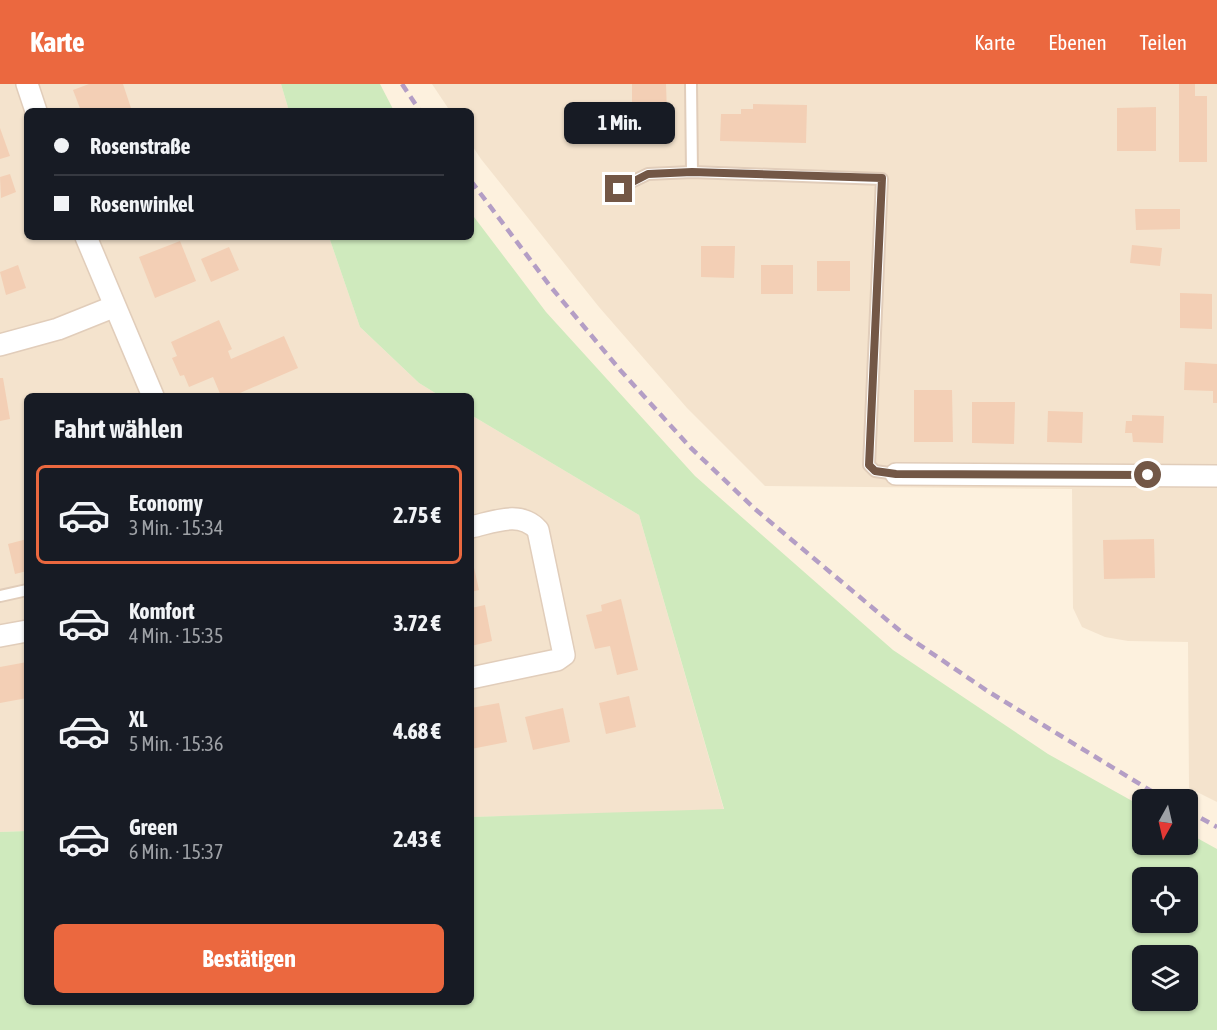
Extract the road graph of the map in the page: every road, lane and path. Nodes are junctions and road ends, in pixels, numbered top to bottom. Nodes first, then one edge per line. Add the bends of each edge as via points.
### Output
1 (27, 84) edge
2 (691, 84) edge
3 (35, 108) edge
4 (692, 172) junction
5 (619, 189) dead end
6 (87, 240) edge
7 (113, 307) junction
8 (0, 345) edge
9 (152, 393) edge
10 (896, 474) joint
11 (1217, 476) edge
12 (474, 526) edge
13 (24, 591) edge
14 (0, 596) edge
15 (24, 632) edge
16 (0, 636) edge
17 (474, 677) edge

1 - 3 street
2 - 4 lane
4 - 5 lane via 648,174
4 - 10 lane via 882,178 869,465 875,471
6 - 7 street
7 - 8 street via 58,329
7 - 9 street
10 - 11 street
12 - 17 street via 515,518 529,520 538,530 564,655 557,660
13 - 14 lane
15 - 16 street

